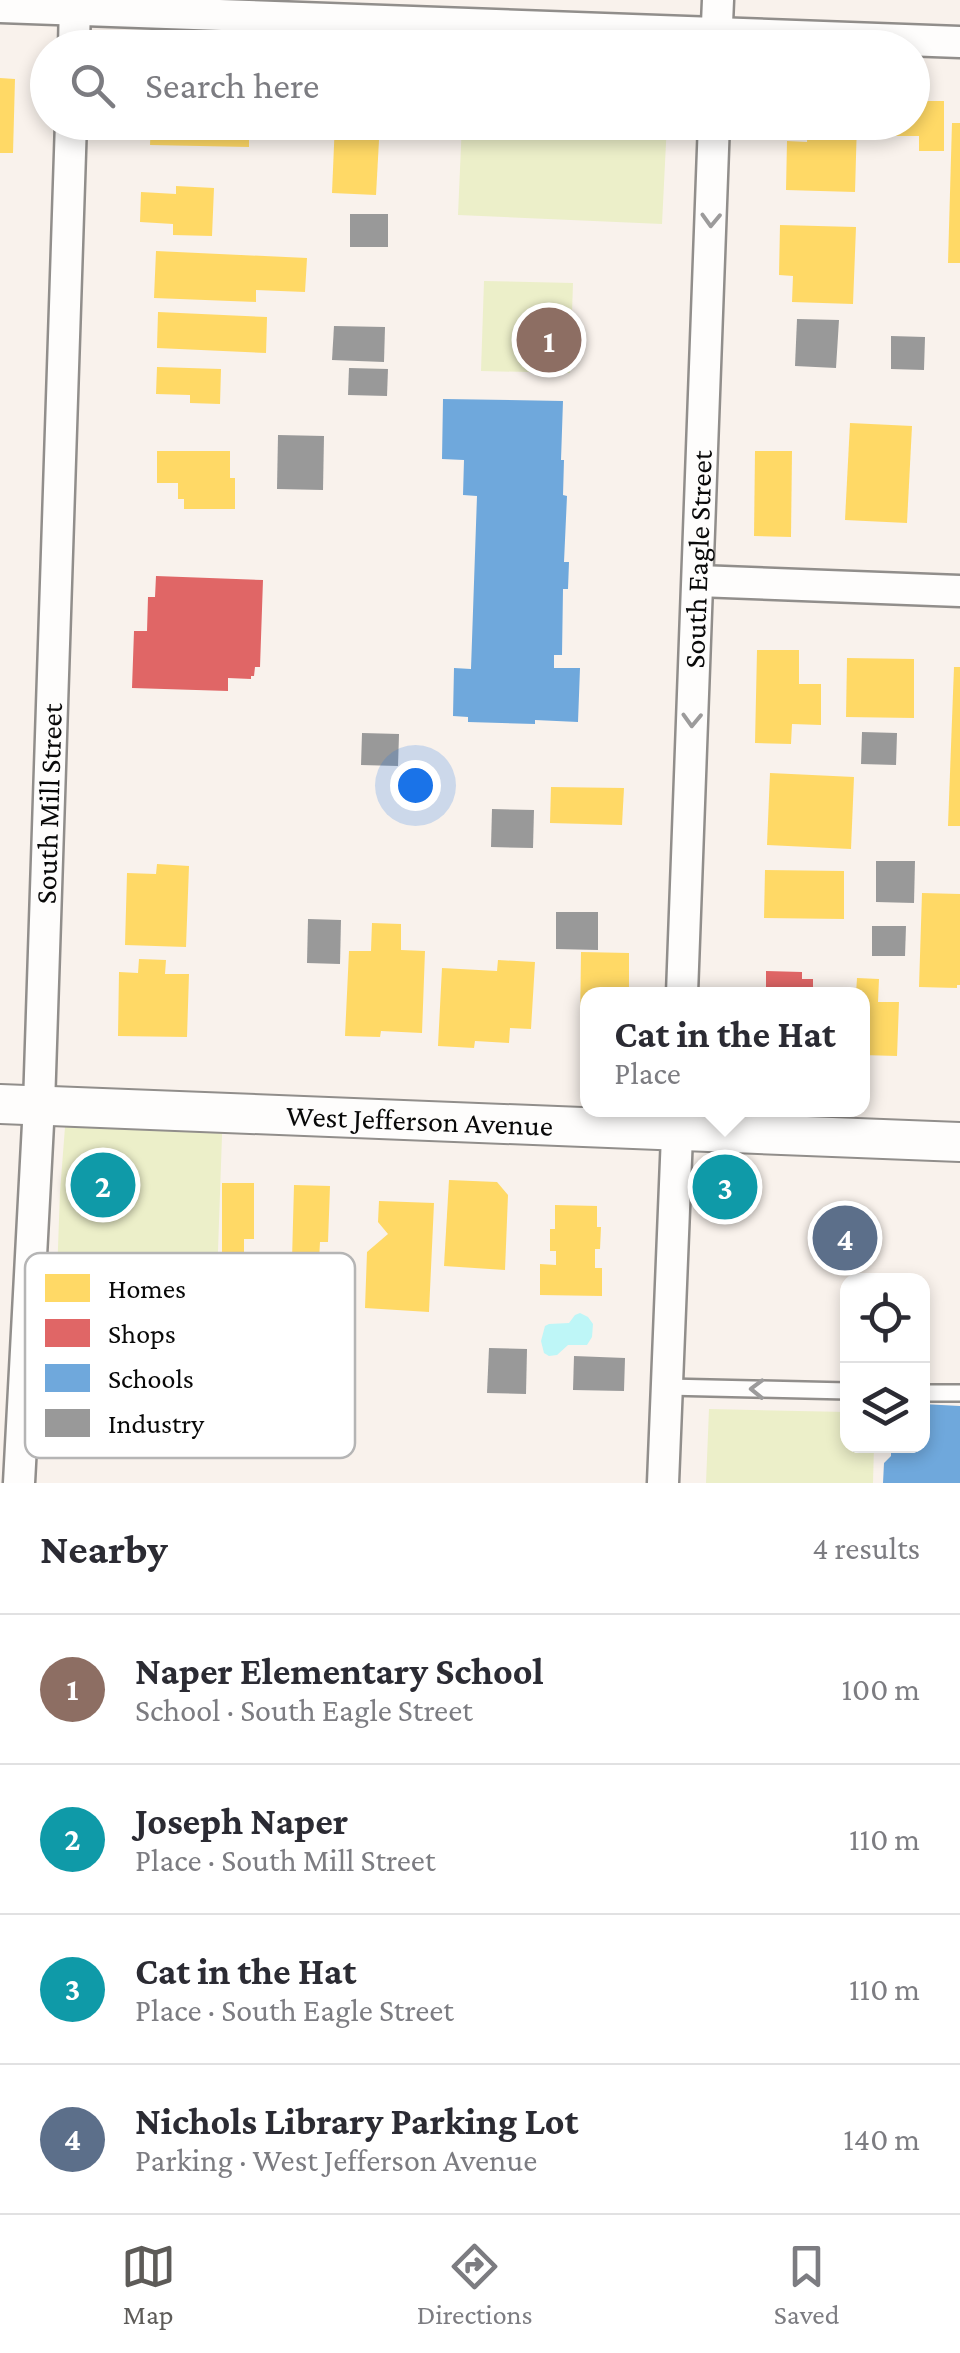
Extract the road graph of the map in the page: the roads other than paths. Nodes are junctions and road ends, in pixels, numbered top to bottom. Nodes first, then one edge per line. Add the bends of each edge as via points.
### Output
1 (718, 0) edge
2 (75, 5) edge
3 (0, 8) edge
4 (74, 30) edge
5 (533, 30) edge
6 (716, 30) edge
7 (930, 42) edge
8 (960, 42) edge
9 (71, 140) edge
10 (713, 140) edge
11 (698, 581) junction
12 (960, 591) edge
13 (682, 987) edge
14 (0, 1104) edge
15 (39, 1105) junction
16 (677, 1120) edge
17 (960, 1142) edge
18 (31, 1253) edge
19 (25, 1357) edge
20 (667, 1387) junction
21 (840, 1391) edge
22 (930, 1392) edge
23 (960, 1393) edge
24 (18, 1483) edge
25 (663, 1483) edge

1 - 6 street
2 - 3 street
2 - 4 street
2 - 5 street
7 - 8 street
9 - 15 street, South Mill Street
10 -> 11 street, South Eagle Street
11 - 12 street
11 -> 13 street, South Eagle Street
14 - 15 street, West Jefferson Avenue
15 - 16 street, West Jefferson Avenue
15 - 18 street, South Mill Street
16 - 17 street, West Jefferson Avenue
16 - 20 street
19 - 24 street, South Mill Street
21 -> 20 lane
20 - 25 street
22 - 23 lane

